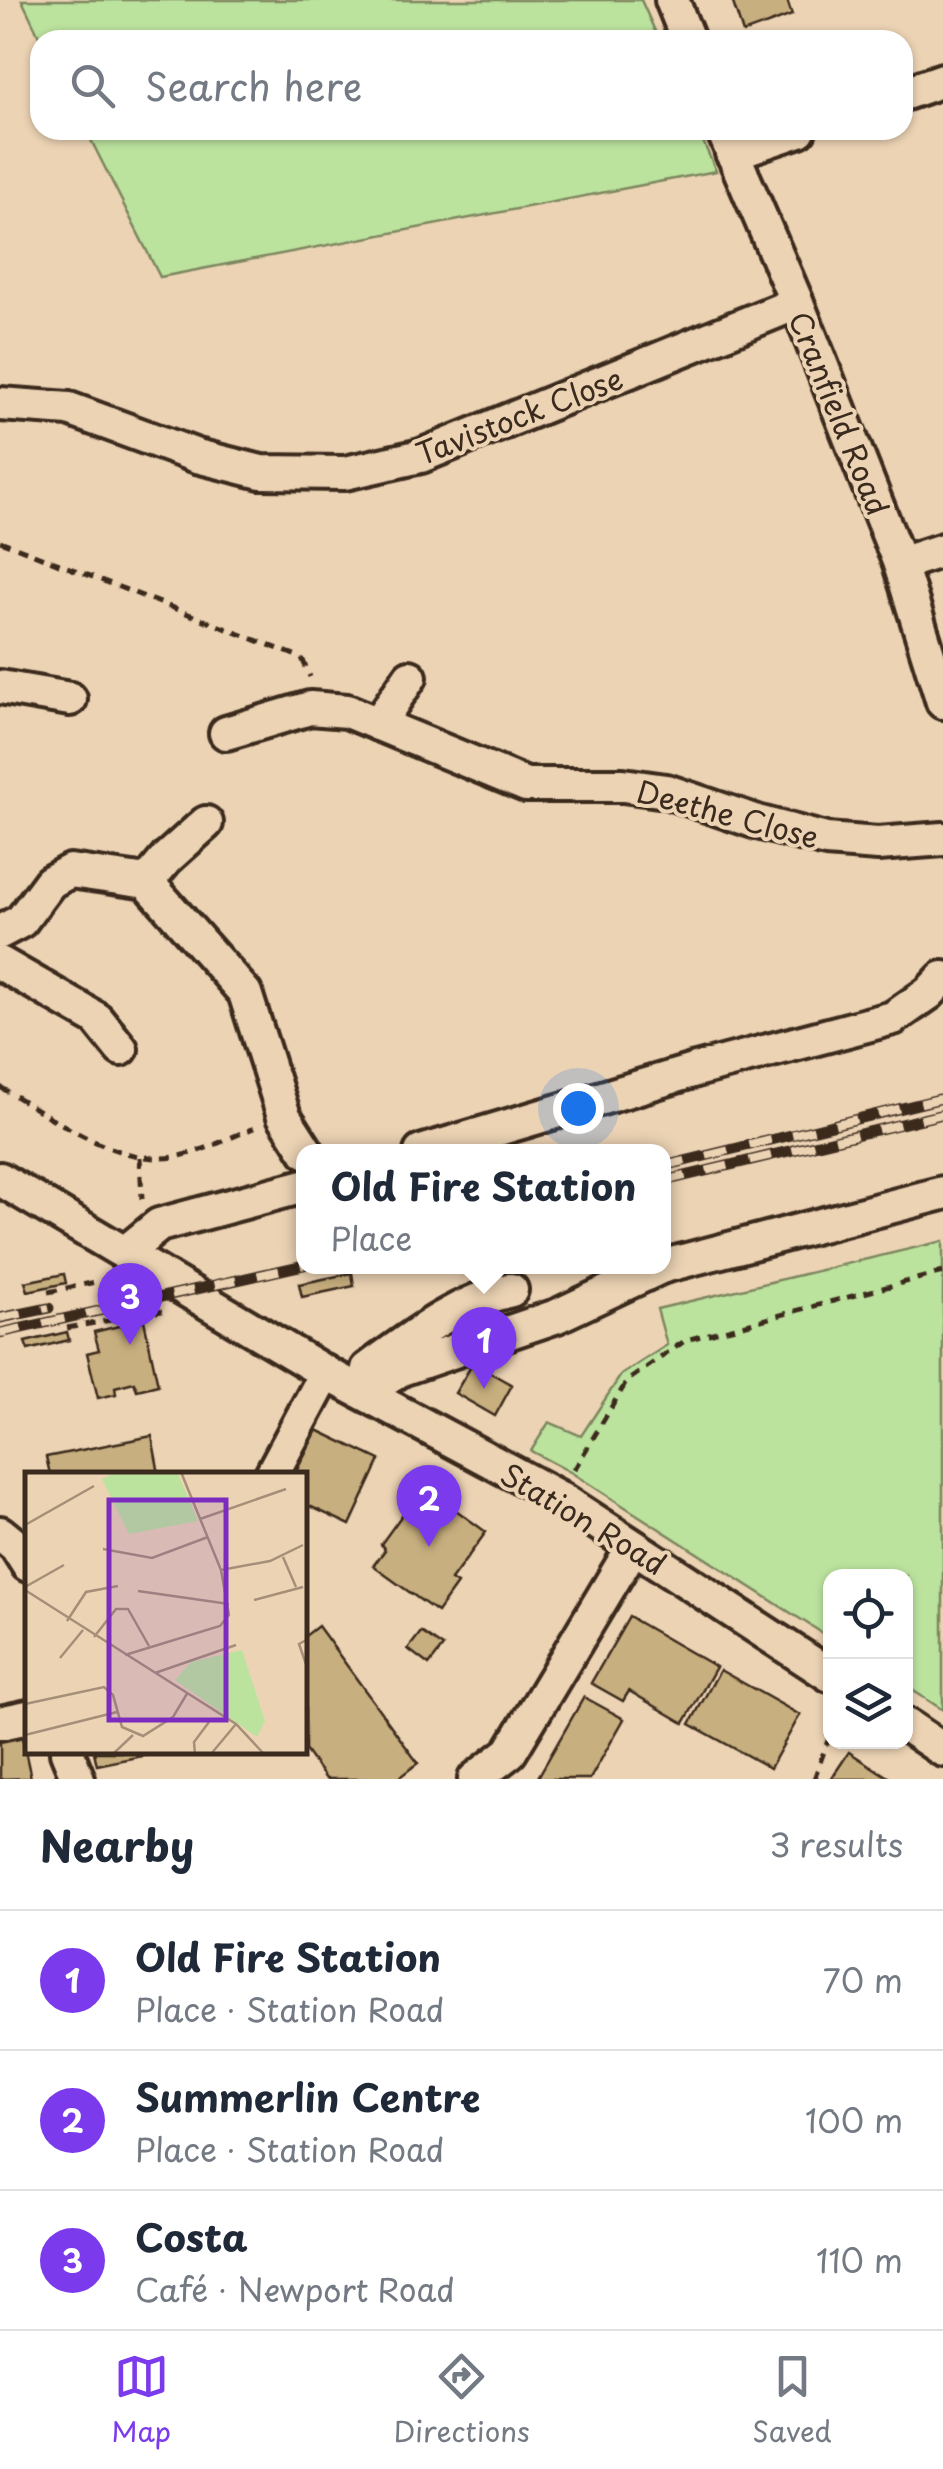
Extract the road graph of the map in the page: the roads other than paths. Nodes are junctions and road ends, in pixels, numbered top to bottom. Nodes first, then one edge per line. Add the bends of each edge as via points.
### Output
1 (672, 0) edge
2 (684, 30) edge
3 (943, 80) edge
4 (913, 90) edge
5 (727, 142) edge
6 (797, 303) junction
7 (0, 404) edge
8 (943, 550) edge
9 (900, 564) junction
10 (410, 677) dead end
11 (0, 687) edge
12 (70, 699) dead end
13 (943, 702) edge
14 (378, 724) junction
15 (226, 733) dead end
16 (206, 823) dead end
17 (943, 839) edge
18 (148, 882) junction
19 (0, 932) edge
20 (0, 963) edge
21 (943, 978) edge
22 (120, 1049) dead end
23 (303, 1144) edge
24 (448, 1144) edge
25 (0, 1179) edge
26 (296, 1188) edge
27 (943, 1192) edge
28 (126, 1252) junction
29 (671, 1264) edge
30 (647, 1274) edge
31 (511, 1290) dead end
32 (347, 1383) junction
33 (274, 1472) edge
34 (0, 1533) edge
35 (633, 1547) junction
36 (25, 1560) edge
37 (823, 1669) edge
38 (25, 1718) edge
39 (0, 1724) edge
40 (913, 1730) edge
41 (943, 1750) edge
42 (68, 1754) edge
43 (78, 1779) edge
44 (474, 1779) edge

1 - 2 street
3 - 4 street
5 - 6 street, Cranfield Road
6 - 7 street, Tavistock Close via 421,456 345,472 261,472 69,409
6 - 9 street, Cranfield Road
8 - 9 street
9 - 13 street, Cranfield Road
10 - 14 street
11 - 12 street
14 - 15 street, Deethe Close via 347,711 310,708
14 - 17 street, Deethe Close via 526,785 666,791 826,840
16 - 18 street
18 - 19 street via 70,871 50,882 21,921
18 - 23 street via 245,993 284,1116
20 - 22 street via 98,1019
21 - 24 street via 893,1018
25 - 28 street, Station Road
26 - 28 street via 159,1225
27 - 29 street
28 - 32 street, Station Road
30 - 32 street via 557,1316
31 - 32 street via 426,1327
32 - 33 street
32 - 35 street, Station Road via 558,1497
34 - 36 street
35 - 37 street, Station Road
35 - 44 street via 510,1752
38 - 39 street
40 - 41 street
42 - 43 street

